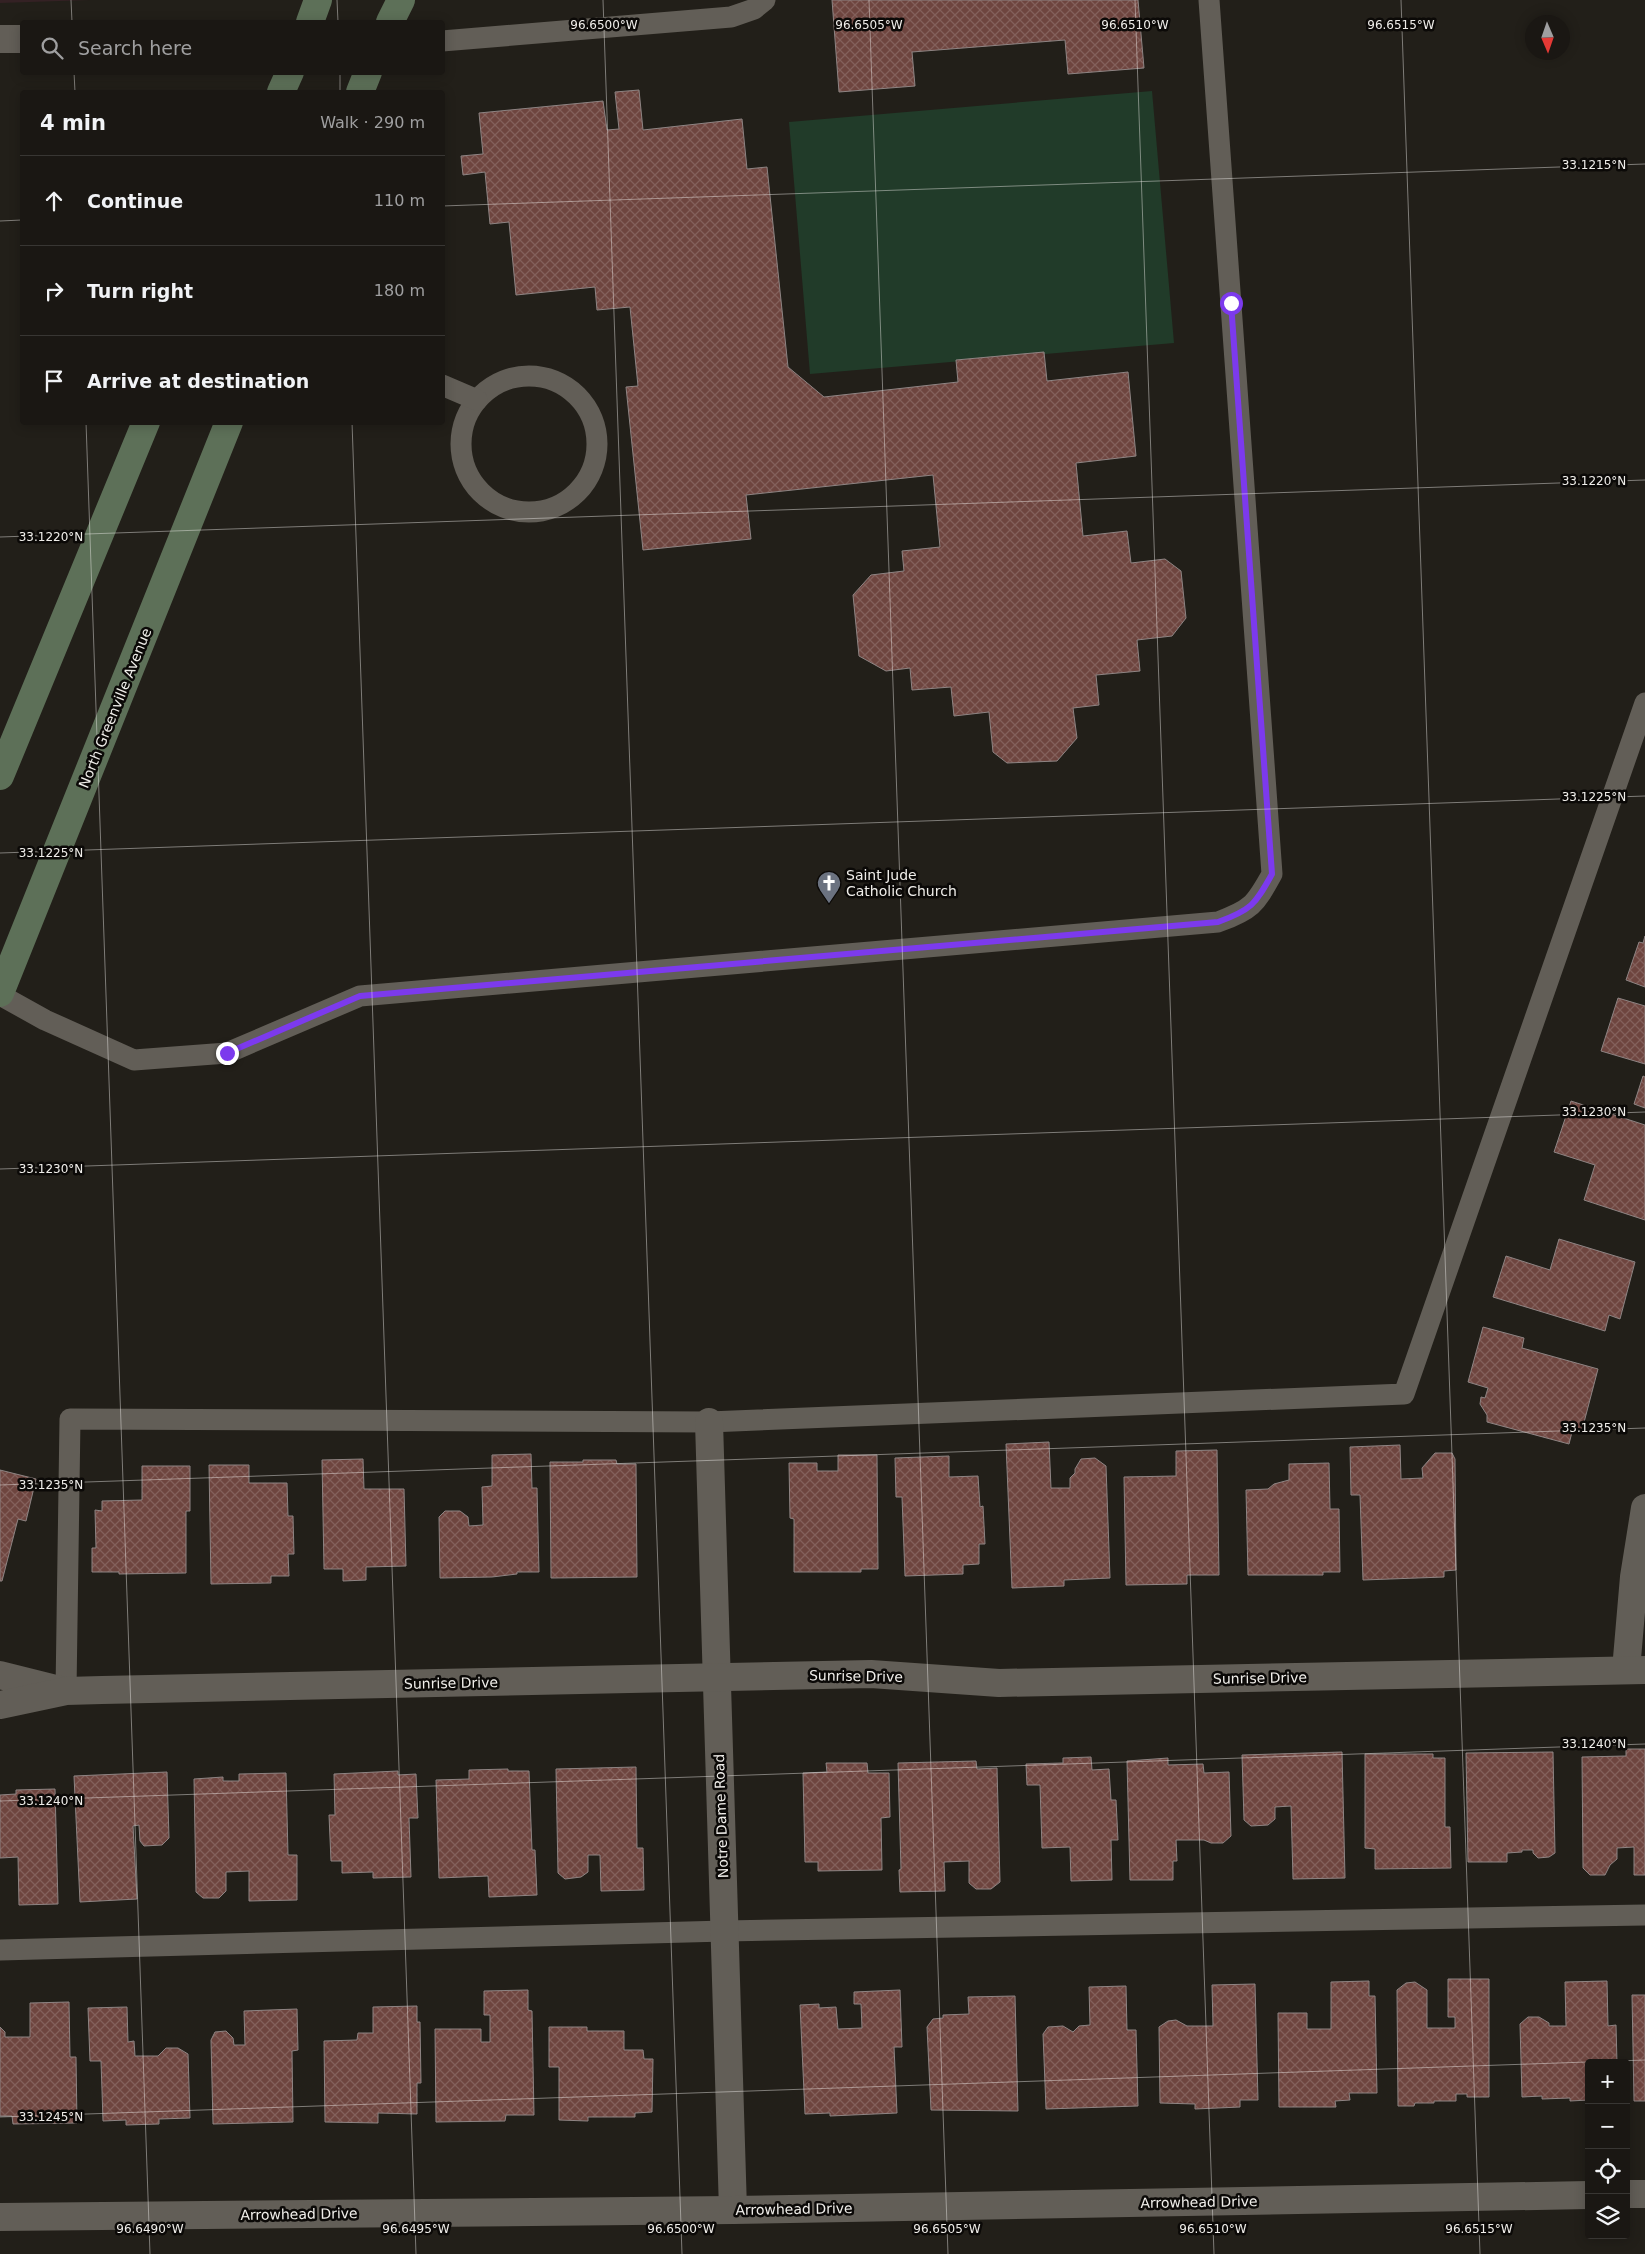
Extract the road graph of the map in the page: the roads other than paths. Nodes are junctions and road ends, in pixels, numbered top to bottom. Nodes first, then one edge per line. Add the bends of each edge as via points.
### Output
1 (318, 0) edge
2 (401, 0) edge
3 (765, 0) edge
4 (1209, 0) edge
5 (311, 20) edge
6 (391, 20) edge
7 (0, 39) edge
8 (20, 39) edge
9 (445, 41) edge
10 (289, 75) edge
11 (367, 75) edge
12 (283, 90) edge
13 (361, 90) edge
14 (445, 386) edge
15 (477, 400) junction
16 (145, 425) edge
17 (228, 425) edge
18 (1645, 703) edge
19 (0, 776) edge
20 (0, 994) edge
21 (709, 1422) junction
22 (1645, 1508) edge
23 (1636, 1670) edge
24 (0, 1675) edge
25 (716, 1678) junction
26 (66, 1691) junction
27 (0, 1705) edge
28 (1645, 1915) edge
29 (725, 1931) junction
30 (0, 1950) edge
31 (1630, 2194) edge
32 (1645, 2194) edge
33 (1585, 2195) edge
34 (734, 2210) junction
35 (0, 2217) edge

1 - 5 main road
2 - 6 main road
3 - 9 lane via 754,9 731,17
4 - 20 lane via 1272,874 1260,896 1243,913 1218,922 360,996 227,1053 134,1060 45,1020
7 - 8 street
10 - 12 main road
11 - 13 main road
14 - 15 lane
15 - 15 lane via 461,433 461,459 472,483 492,502 516,512 543,511 568,500 586,481 596,456 596,430 585,405 566,387 540,377 514,378 489,388
16 - 19 main road
17 - 20 main road, North Greenville Avenue
18 - 21 lane via 1404,1394
21 - 25 street, Notre Dame Road
21 - 26 lane via 70,1420
22 - 23 street via 1634,1576
23 - 25 street, Sunrise Drive via 998,1683 871,1674
24 - 26 street, Sunrise Drive
25 - 26 street, Sunrise Drive
25 - 29 street, Notre Dame Road
26 - 27 street, Sunrise Drive
28 - 29 lane
29 - 30 lane
29 - 34 street, Notre Dame Road
31 - 32 street
33 - 34 street, Arrowhead Drive
34 - 35 street, Arrowhead Drive

